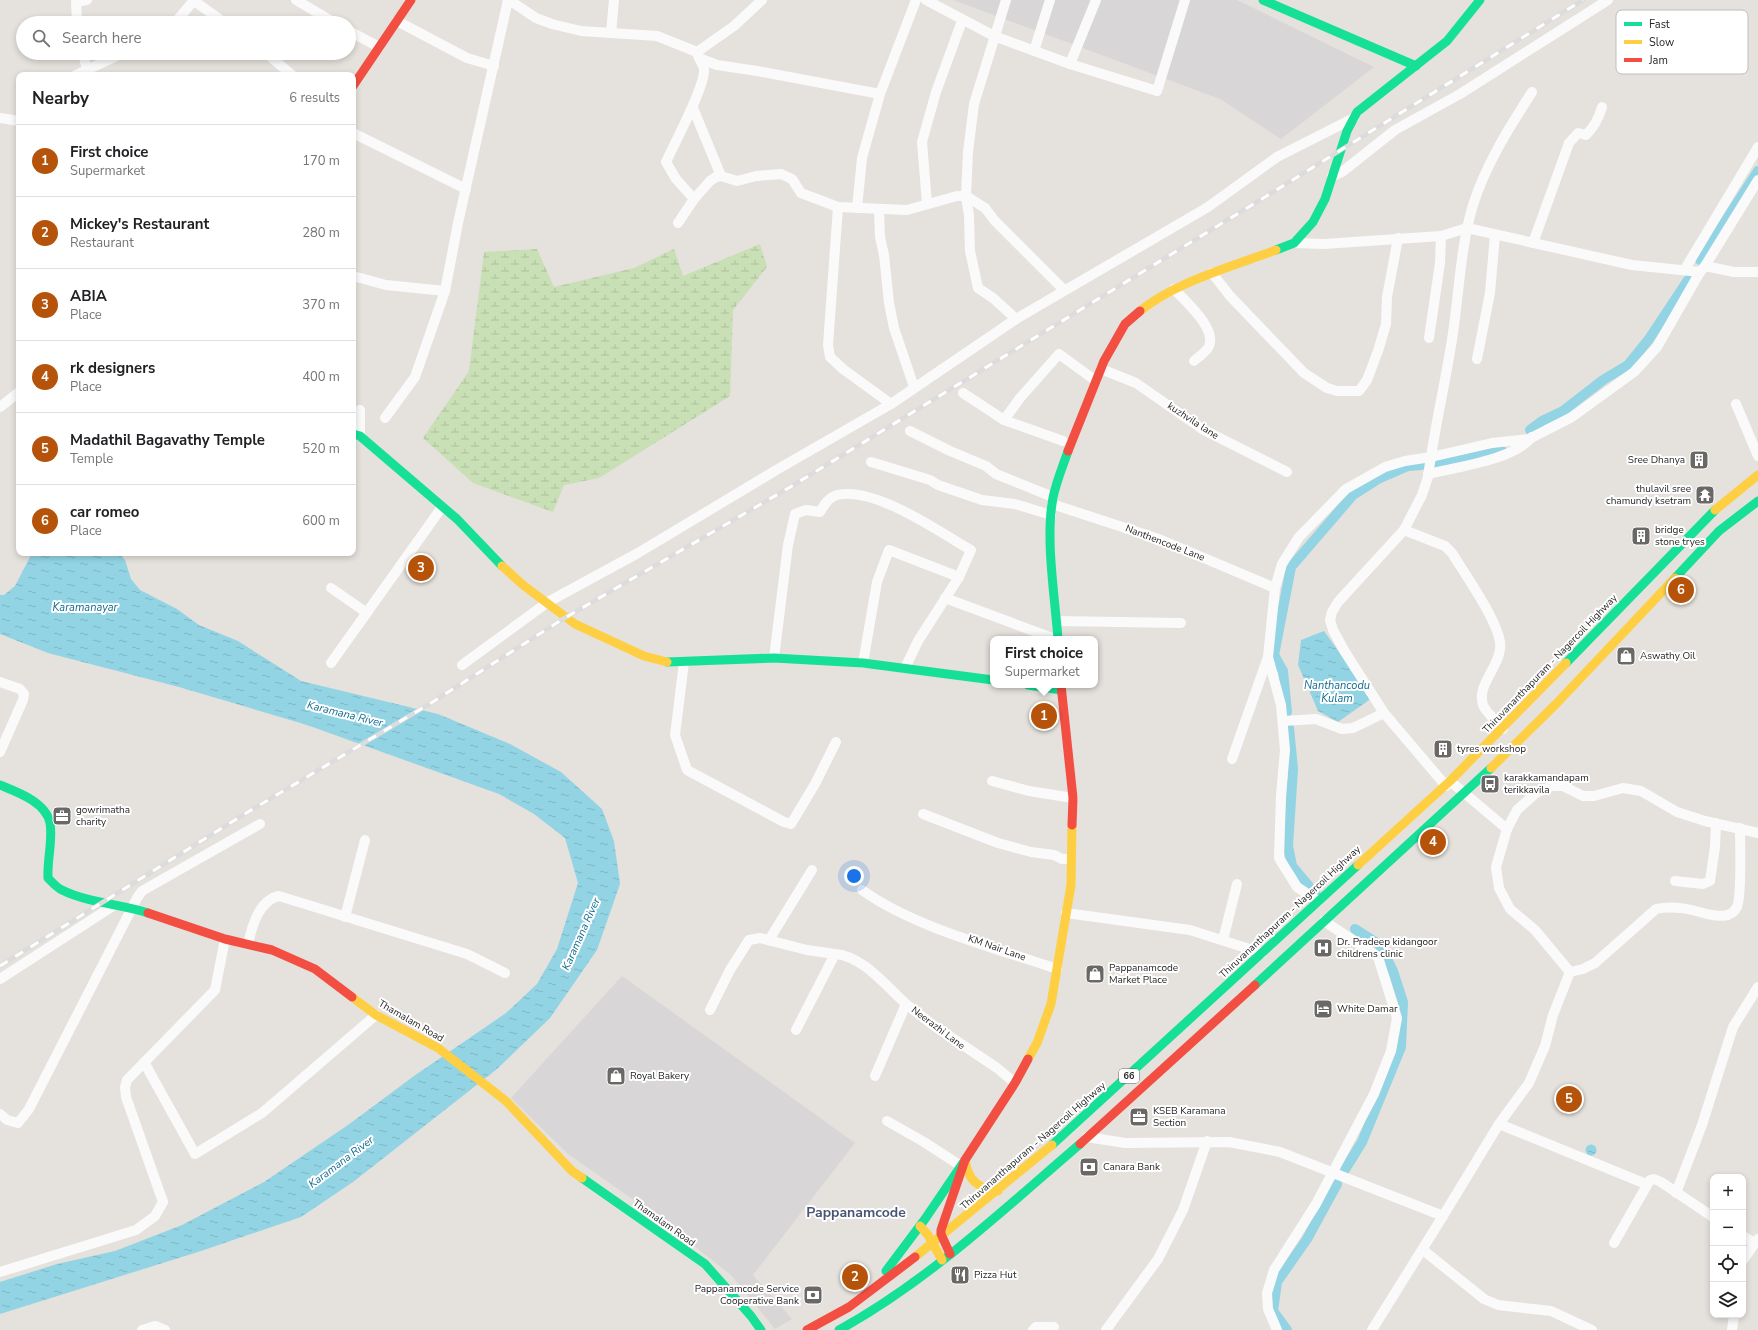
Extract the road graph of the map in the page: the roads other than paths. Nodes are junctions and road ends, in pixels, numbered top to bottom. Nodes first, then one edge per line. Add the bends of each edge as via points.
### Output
1 (88, 0) edge
2 (194, 0) edge
3 (296, 0) edge
4 (411, 0) edge
5 (508, 0) edge
6 (614, 0) edge
7 (762, 0) edge
8 (916, 0) edge
9 (926, 0) edge
10 (1006, 0) edge
11 (1050, 0) edge
12 (1096, 0) edge
13 (1185, 0) edge
14 (1263, 0) edge
15 (1480, 0) edge
16 (1608, 0) edge
17 (77, 16) edge
18 (181, 16) edge
19 (216, 16) edge
20 (323, 16) edge
21 (397, 21) junction
22 (962, 21) junction
23 (611, 33) junction
24 (356, 35) edge
25 (994, 36) junction
26 (379, 47) junction
27 (1034, 51) junction
28 (698, 55) junction
29 (85, 60) edge
30 (108, 60) edge
31 (274, 60) edge
32 (1070, 64) junction
33 (494, 66) junction
34 (1416, 66) junction
35 (87, 70) junction
36 (83, 72) edge
37 (288, 72) edge
38 (356, 82) edge
39 (1532, 92) dead end
40 (880, 94) junction
41 (1602, 107) dead end
42 (693, 108) junction
43 (0, 118) edge
44 (1354, 118) junction
45 (16, 121) edge
46 (356, 134) edge
47 (1758, 147) edge
48 (721, 176) junction
49 (1332, 176) junction
50 (1758, 180) edge
51 (466, 189) junction
52 (966, 196) junction
53 (694, 199) junction
54 (927, 204) junction
55 (838, 208) junction
56 (857, 208) junction
57 (879, 210) junction
58 (678, 223) dead end
59 (1467, 228) junction
60 (1495, 235) junction
61 (1441, 236) junction
62 (1398, 238) junction
63 (1294, 243) junction
64 (1533, 243) junction
65 (1685, 269) junction
66 (1702, 269) junction
67 (1758, 272) edge
68 (1212, 273) junction
69 (356, 277) edge
70 (1174, 289) junction
71 (1064, 290) junction
72 (446, 291) junction
73 (1016, 319) junction
74 (1429, 338) dead end
75 (1477, 359) dead end
76 (1194, 361) dead end
77 (1101, 369) junction
78 (1096, 381) junction
79 (914, 387) junction
80 (963, 393) dead end
81 (16, 394) edge
82 (891, 404) junction
83 (1736, 404) dead end
84 (0, 407) edge
85 (360, 410) dead end
86 (385, 418) dead end
87 (1004, 420) junction
88 (910, 431) dead end
89 (356, 435) edge
90 (1532, 437) junction
91 (1063, 441) dead end
92 (1758, 456) edge
93 (1431, 458) junction
94 (871, 462) dead end
95 (1287, 472) dead end
96 (1428, 474) junction
97 (1758, 475) edge
98 (1052, 501) junction
99 (1758, 501) edge
100 (442, 507) junction
101 (1051, 515) junction
102 (1404, 530) junction
103 (958, 577) junction
104 (331, 588) dead end
105 (1276, 588) junction
106 (945, 598) junction
107 (548, 602) junction
108 (367, 613) junction
109 (1057, 620) junction
110 (1181, 623) dead end
111 (1047, 636) edge
112 (1058, 636) edge
113 (1268, 657) junction
114 (774, 658) junction
115 (684, 662) junction
116 (331, 663) dead end
117 (863, 663) junction
118 (462, 665) dead end
119 (905, 668) junction
120 (990, 680) edge
121 (0, 682) edge
122 (1061, 688) edge
123 (1384, 713) junction
124 (1283, 720) junction
125 (1503, 729) junction
126 (836, 742) dead end
127 (0, 752) edge
128 (1232, 759) dead end
129 (992, 781) dead end
130 (1448, 783) junction
131 (0, 785) edge
132 (1464, 794) junction
133 (1073, 798) junction
134 (923, 814) dead end
135 (1716, 823) junction
136 (260, 824) dead end
137 (1740, 828) junction
138 (1508, 829) junction
139 (1758, 833) edge
140 (365, 840) dead end
141 (1072, 859) junction
142 (812, 870) dead end
143 (1675, 881) dead end
144 (1237, 884) dead end
145 (862, 890) dead end
146 (1318, 902) junction
147 (113, 906) junction
148 (132, 908) junction
149 (1066, 913) junction
150 (344, 917) junction
151 (1324, 921) junction
152 (225, 938) junction
153 (769, 940) junction
154 (1223, 940) junction
155 (248, 944) junction
156 (1262, 953) junction
157 (835, 954) junction
158 (1057, 969) junction
159 (1570, 972) junction
160 (505, 973) dead end
161 (0, 979) edge
162 (1758, 987) edge
163 (906, 1004) junction
164 (710, 1010) dead end
165 (376, 1015) junction
166 (796, 1030) dead end
167 (144, 1062) junction
168 (875, 1076) dead end
169 (1015, 1083) junction
170 (0, 1114) edge
171 (887, 1121) dead end
172 (1499, 1124) junction
173 (1087, 1137) junction
174 (1207, 1141) junction
175 (963, 1163) junction
176 (1334, 1173) junction
177 (1646, 1184) junction
178 (998, 1191) junction
179 (1676, 1193) junction
180 (1710, 1215) edge
181 (1443, 1216) junction
182 (920, 1226) junction
183 (1746, 1237) edge
184 (942, 1238) junction
185 (1756, 1241) edge
186 (933, 1243) junction
187 (1614, 1243) dead end
188 (1423, 1250) junction
189 (950, 1254) junction
190 (1746, 1256) edge
191 (942, 1260) junction
192 (0, 1272) edge
193 (867, 1294) junction
194 (1734, 1318) edge
195 (1054, 1327) dead end
196 (142, 1330) edge
197 (165, 1330) edge
198 (761, 1330) edge
199 (807, 1330) edge
200 (839, 1330) edge
201 (1033, 1330) edge
202 (1106, 1330) edge
203 (1277, 1330) edge
204 (1372, 1330) edge
205 (1592, 1330) edge
206 (1732, 1330) edge

1 - 17 street via 76,2
2 - 18 street
2 - 19 street
3 - 20 street
4 - 21 main road
5 - 23 street via 536,18 552,24 581,31
5 - 33 street
6 - 23 street
7 - 28 street
8 - 40 street
9 - 22 street
10 - 25 street
11 - 27 street
12 - 32 street
13 - 32 street via 1157,91
14 - 34 main road
15 - 34 main road via 1447,41
16 - 49 street via 1460,94 1395,130 1342,172
21 - 26 main road
21 - 33 street via 467,58
22 - 25 street
22 - 54 street via 936,92 922,142
23 - 28 street via 657,36
24 - 26 street
25 - 27 street
25 - 52 street via 974,104
26 - 38 main road
27 - 32 street
28 - 40 street via 717,65
28 - 42 street via 704,69
29 - 35 street
30 - 35 street
31 - 37 street
33 - 51 street
34 - 44 main road via 1357,112
35 - 36 street
39 - 59 street via 1506,133 1489,167 1473,204
40 - 56 street via 862,158
41 - 64 street via 1589,132 1586,135 1578,133 1569,143
42 - 48 street
42 - 53 street via 666,162 673,175
43 - 45 street
44 - 49 main road
44 - 71 street via 1277,157 1208,207
46 - 51 street
47 - 65 street
48 - 53 street via 710,181
48 - 55 street via 737,181 781,174 792,179 801,193
49 - 63 main road via 1325,199 1313,222
50 - 66 street
51 - 72 street
52 - 54 street
52 - 71 street via 985,208
52 - 73 street via 970,251 978,288
53 - 58 street
54 - 57 street via 906,210
55 - 56 street
55 - 82 street via 828,345 830,357
56 - 57 street
57 - 79 street via 889,303 894,328
59 - 60 street
59 - 61 street
59 - 93 street via 1453,334
60 - 64 street
60 - 75 street via 1490,293
61 - 62 street
61 - 74 street via 1440,263
62 - 63 street via 1324,244
62 - 68 street via 1387,297 1386,324 1370,373 1359,391 1337,391 1311,380 1230,296
63 - 68 main road
64 - 65 street via 1632,264
65 - 66 street
66 - 67 street
66 - 90 street via 1657,347 1634,372 1572,417
68 - 70 main road
69 - 72 street via 386,285
70 - 76 street via 1208,328 1211,339 1208,348
70 - 77 main road via 1150,303 1125,324
71 - 73 street
72 - 86 street via 415,377
73 - 79 street
77 - 78 main road
77 - 95 street, kuzhvila lane via 1136,383 1202,429
78 - 87 street via 1059,354
78 - 98 main road via 1073,435
79 - 82 street
80 - 87 street
81 - 84 street
82 - 107 street via 638,554
83 - 92 street
85 - 89 street
87 - 91 street
88 - 98 street, Nanthencode Lane via 986,466 996,474
89 - 100 main road via 419,485
90 - 93 street via 1492,443
90 - 96 street via 1522,448 1509,454
93 - 96 street
93 - 105 street via 1405,461 1385,467 1346,489 1299,537 1282,564
94 - 101 street via 930,480 982,500 1015,504
96 - 102 street via 1422,495
97 - 125 main road, Thiruvananthapuram - Nagercoil Highway via 1724,501
98 - 101 main road
98 - 105 street, Nanthencode Lane via 1159,539
99 - 132 main road via 1719,531 1557,703
100 - 107 main road via 458,519 499,564
100 - 108 street
101 - 109 main road
102 - 123 street via 1338,602 1330,620 1345,652
102 - 125 street via 1445,546 1452,553 1498,632 1501,651 1482,697 1484,707
103 - 106 street
103 - 114 street via 971,550 897,507 862,495 837,495 826,503 820,512 806,510 795,514 788,544
103 - 117 street via 889,550 877,582
104 - 108 street
105 - 113 street
106 - 111 street
106 - 119 street via 918,641
107 - 115 main road via 575,624 615,644 644,656 667,662
107 - 118 street
108 - 116 street
109 - 110 street
109 - 112 main road
113 - 124 street
113 - 128 street
114 - 115 main road
114 - 117 main road
115 - 126 street via 675,735 687,770 784,822 791,824
117 - 119 main road
119 - 120 main road
121 - 127 street via 20,689 24,694
122 - 133 main road
123 - 124 street via 1353,728 1342,728 1316,719
123 - 130 street
124 - 146 street via 1285,750 1279,858 1297,886
125 - 130 main road, Thiruvananthapuram - Nagercoil Highway
129 - 133 street via 1029,791
130 - 132 street
130 - 146 main road, Thiruvananthapuram - Nagercoil Highway
131 - 147 main road, Thamalam Road via 33,801 50,821 48,878 61,890
132 - 138 street
132 - 151 main road
133 - 141 main road
134 - 141 street via 1004,845 1054,855 1062,859
135 - 137 street
135 - 138 street via 1677,812 1641,791 1623,788 1594,796 1583,796 1564,786 1552,786 1536,793 1517,810
135 - 143 street via 1710,881 1703,884
136 - 148 street via 142,891
137 - 139 street
137 - 159 street via 1739,894 1737,908 1730,914 1719,917 1668,906 1656,909 1595,963
138 - 159 street via 1496,866 1499,888 1510,909 1535,930
140 - 150 street
141 - 149 main road
142 - 153 street
144 - 154 street
145 - 158 street, KM Nair Lane via 879,902 938,928
146 - 156 main road, Thiruvananthapuram - Nagercoil Highway / 66
147 - 148 main road, Thamalam Road
147 - 161 street
148 - 152 main road, Thamalam Road
148 - 170 street via 29,1109 18,1124
149 - 154 street via 1190,930
149 - 158 main road
150 - 155 street via 280,896 272,898 264,905 252,927
150 - 160 street via 467,954
151 - 173 main road
151 - 176 street via 1378,957 1397,1018 1388,1058 1374,1094
152 - 155 main road, Thamalam Road
152 - 167 street via 215,990
153 - 157 street via 806,950
153 - 164 street via 750,940 730,970
154 - 156 street
155 - 165 main road, Thamalam Road via 272,950 315,969
156 - 178 main road, Thiruvananthapuram - Nagercoil Highway / 66 via 1062,1137
157 - 163 street via 843,954 864,964
157 - 166 street
158 - 169 main road via 1050,1004 1037,1044
159 - 172 street via 1553,1015 1545,1046 1529,1083
162 - 179 street via 1733,1027 1702,1125
163 - 168 street, Neerazhi Lane
163 - 169 street, Neerazhi Lane
165 - 167 street via 262,1113 195,1154
165 - 198 main road, Thamalam Road via 438,1048 506,1102 572,1171 705,1264
167 - 192 street via 127,1080 125,1087 133,1119 163,1202 155,1216 136,1230
169 - 175 main road
171 - 175 street
172 - 177 street
172 - 181 street
173 - 174 street via 1125,1142
173 - 189 main road
174 - 176 street via 1229,1142 1280,1152
174 - 202 street via 1183,1210 1158,1258
175 - 178 main road via 966,1174 974,1183 984,1190
175 - 182 main road
175 - 184 main road via 941,1230
176 - 181 street
176 - 203 street via 1274,1270 1267,1293 1268,1309
177 - 179 street via 1654,1179
177 - 187 street
178 - 184 main road, Thiruvananthapuram - Nagercoil Highway / 66
179 - 180 street
181 - 188 street
182 - 186 main road
182 - 193 main road
183 - 185 street
184 - 186 main road, Thiruvananthapuram - Nagercoil Highway / 66
184 - 189 main road
185 - 190 street
186 - 191 main road
186 - 193 main road, Thiruvananthapuram - Nagercoil Highway / 66
188 - 204 street via 1404,1276 1388,1308
188 - 205 street via 1484,1299 1498,1305 1551,1311
189 - 191 main road
191 - 200 main road
193 - 199 main road, Thiruvananthapuram - Nagercoil Highway / 66
194 - 206 street
195 - 201 street via 1036,1327
196 - 197 street via 155,1326

